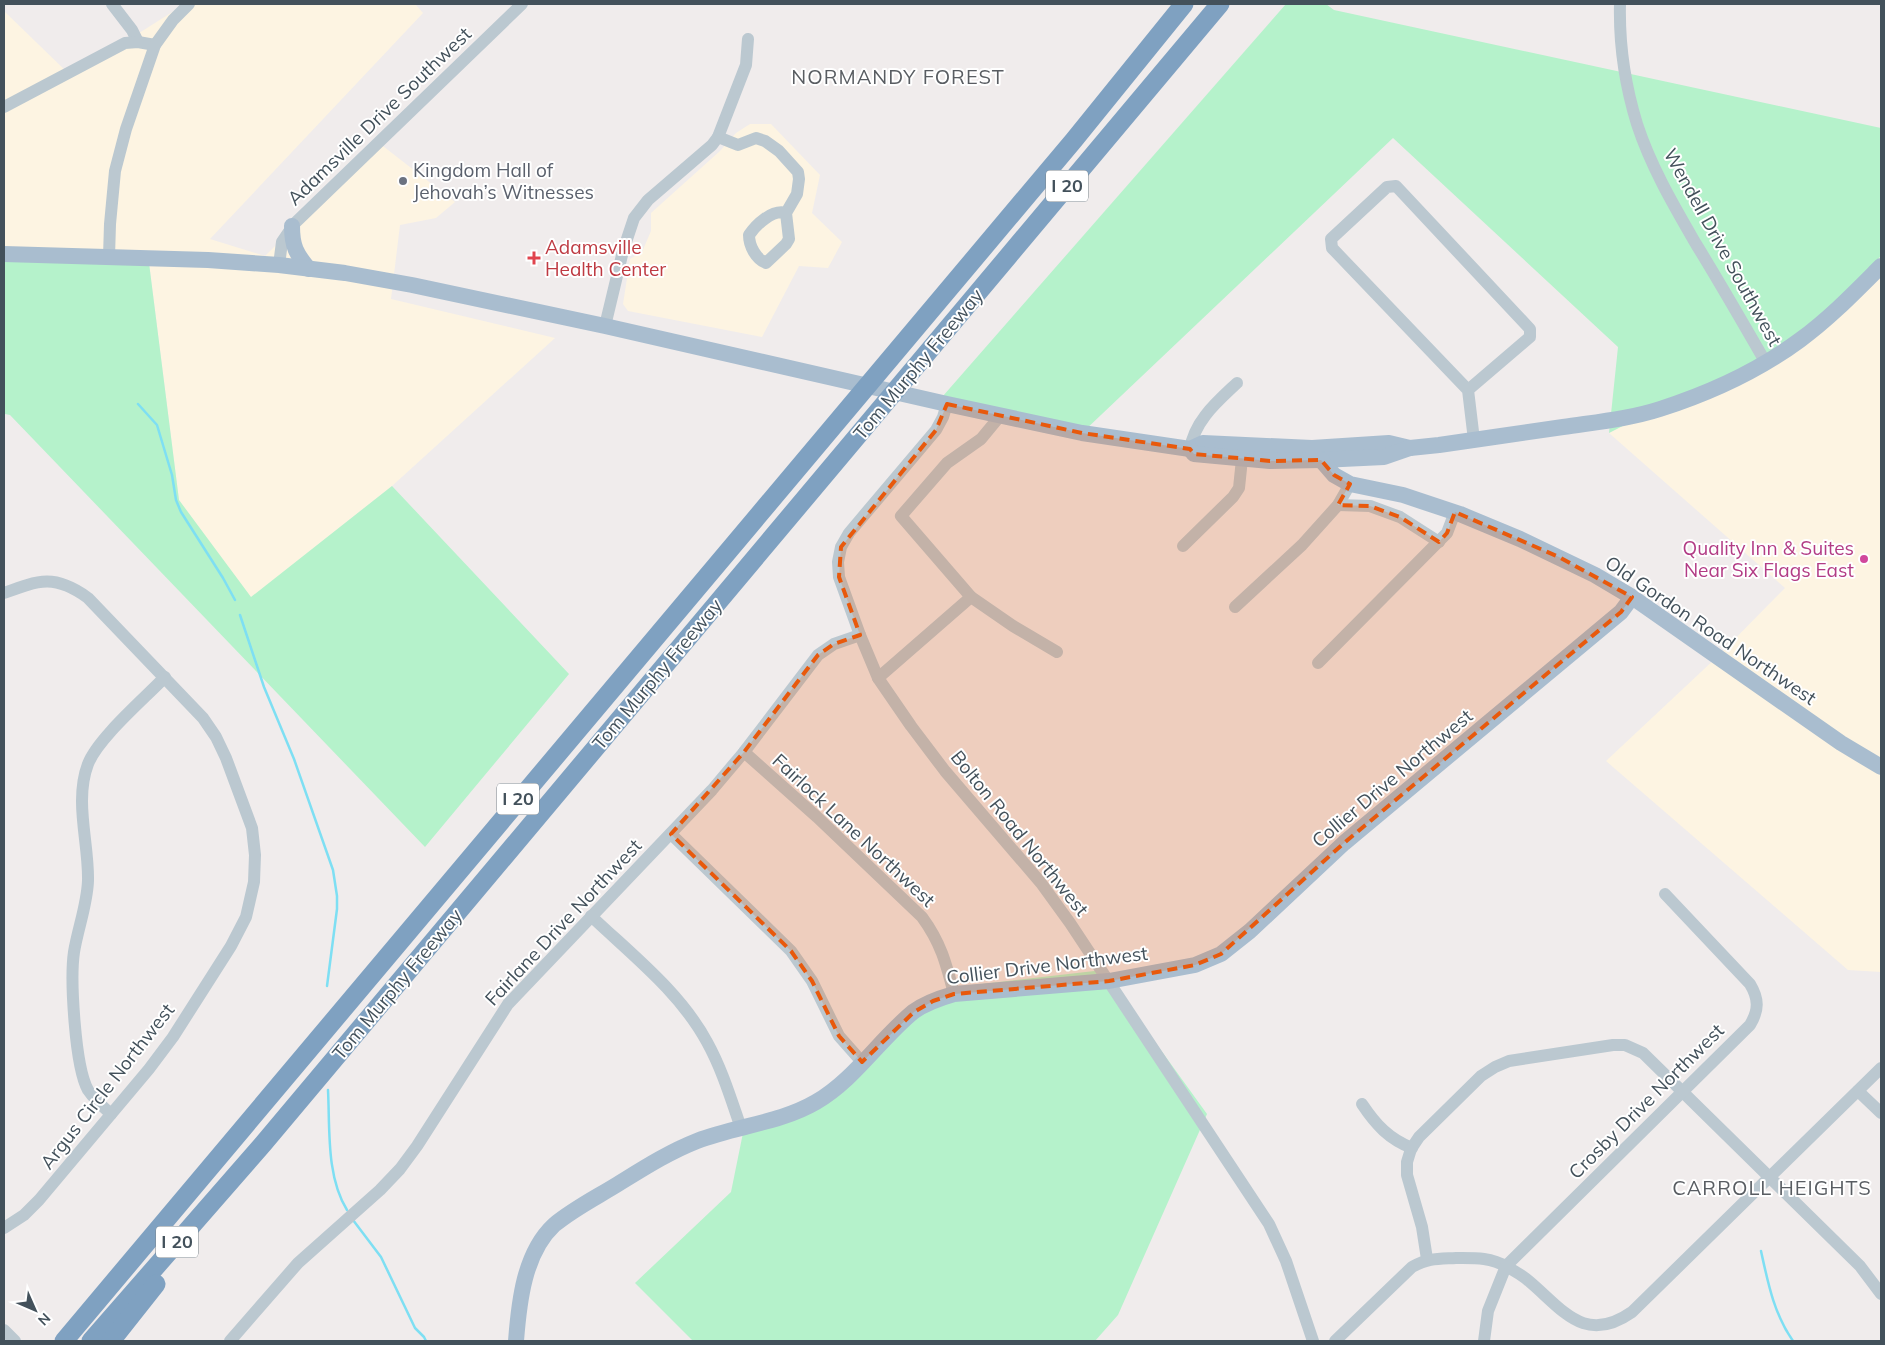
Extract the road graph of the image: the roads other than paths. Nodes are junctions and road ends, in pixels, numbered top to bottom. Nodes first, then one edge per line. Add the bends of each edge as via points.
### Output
1 (112, 4) edge
2 (189, 4) edge
3 (522, 4) edge
4 (1184, 4) edge
5 (1220, 4) edge
6 (1620, 4) edge
7 (748, 39) dead end
8 (138, 42) junction
9 (155, 45) junction
10 (4, 107) edge
11 (718, 137) junction
12 (786, 213) dead end
13 (292, 226) junction
14 (4, 254) edge
15 (109, 257) junction
16 (278, 265) junction
17 (1881, 266) edge
18 (309, 269) junction
19 (606, 326) junction
20 (1766, 363) junction
21 (1237, 383) dead end
22 (1468, 390) junction
23 (947, 404) junction
24 (1000, 416) junction
25 (1474, 440) junction
26 (1410, 448) junction
27 (1190, 449) junction
28 (1242, 459) junction
29 (1321, 460) junction
30 (1350, 484) junction
31 (1338, 505) junction
32 (1455, 512) junction
33 (1439, 542) junction
34 (1183, 546) dead end
35 (4, 593) edge
36 (972, 597) junction
37 (1632, 597) junction
38 (1235, 607) dead end
39 (860, 635) junction
40 (1057, 652) dead end
41 (1318, 663) dead end
42 (165, 677) junction
43 (878, 678) junction
44 (744, 752) junction
45 (1881, 767) edge
46 (671, 834) junction
47 (1664, 894) dead end
48 (591, 916) junction
49 (1109, 981) junction
50 (954, 994) junction
51 (862, 1062) junction
52 (1881, 1068) edge
53 (1683, 1091) junction
54 (1858, 1091) junction
55 (1362, 1104) dead end
56 (111, 1114) junction
57 (1881, 1114) edge
58 (741, 1128) junction
59 (263, 1144) junction
60 (1412, 1148) junction
61 (1770, 1177) junction
62 (4, 1228) edge
63 (1426, 1259) junction
64 (1506, 1266) junction
65 (1881, 1294) edge
66 (4, 1330) edge
67 (15, 1341) edge
68 (64, 1341) edge
69 (91, 1341) edge
70 (111, 1341) edge
71 (230, 1341) edge
72 (516, 1341) edge
73 (1313, 1341) edge
74 (1335, 1341) edge
75 (1484, 1341) edge

1 - 8 street
2 - 9 street
3 - 13 street, Adamsville Drive Southwest
4 - 68 highway, Tom Murphy Freeway / I 20 via 1068,147
5 - 59 highway, Tom Murphy Freeway / I 20
6 - 20 street, Wendell Drive Southwest via 1626,80 1637,125 1674,206
7 - 11 street via 746,65
8 - 9 street
8 - 10 street via 125,43
9 - 15 street via 126,128 115,171
11 - 12 street via 738,146 756,138 765,141 798,172 797,194
11 - 19 street via 648,200 634,218
13 - 16 street, Adamsville Drive Southwest via 282,242
13 - 18 main road via 292,240 298,256
14 - 15 main road
15 - 16 main road
16 - 18 main road
17 - 20 main road via 1830,316
18 - 19 main road via 412,285
19 - 23 main road
20 - 25 main road via 1696,397 1659,409 1621,419
21 - 27 street via 1197,426
22 - 22 street via 1332,248 1331,239 1387,186 1396,186 1530,330 1530,337 1522,345
22 - 25 street
23 - 24 main road
23 - 39 street, Bolton Road Northwest via 936,430 849,533 841,548 839,577
24 - 27 main road via 1082,434
24 - 36 street via 981,439 946,462 902,516
25 - 26 main road
26 - 27 main road via 1389,443 1312,448 1203,444
26 - 29 main road via 1384,457
27 - 28 main road via 1194,454
28 - 29 main road
28 - 34 street via 1239,488 1233,497
29 - 30 main road, Old Gordon Road Northwest via 1334,475
30 - 31 street
30 - 32 main road, Old Gordon Road Northwest via 1403,495
31 - 33 street via 1370,506 1400,516
31 - 38 street via 1302,545
32 - 33 street via 1447,533
32 - 37 main road, Old Gordon Road Northwest via 1559,556
33 - 41 street
35 - 42 street, Argus Circle Northwest via 33,582 48,581 76,589
36 - 40 street
36 - 43 street
37 - 45 main road, Old Gordon Road Northwest via 1841,743
37 - 49 main road, Collier Drive Northwest via 1621,612 1344,843 1221,954 1195,964
39 - 43 street, Bolton Road Northwest
39 - 44 street, Fairlane Drive Northwest via 834,644 818,655
42 - 56 street via 99,744 88,764 83,785 88,883 72,975 78,1060 88,1090
42 - 56 street, Argus Circle Northwest via 203,718 226,758 252,828 254,882 246,917 231,946 173,1037
43 - 49 street, Bolton Road Northwest via 945,771 1041,883
44 - 46 street, Fairlane Drive Northwest
44 - 50 street, Fairlock Lane Northwest via 922,917 942,950
46 - 48 street, Fairlane Drive Northwest
46 - 51 street via 791,951 812,981 840,1036
47 - 53 street, Crosby Drive Northwest via 1750,984 1758,1004 1750,1025
48 - 58 street via 666,987 693,1020 719,1065
48 - 71 street, Fairlane Drive Northwest via 508,1004 400,1169 298,1263
49 - 50 main road, Collier Drive Northwest
49 - 73 street, Bolton Road Northwest via 1269,1224 1286,1261
50 - 51 main road, Collier Drive Northwest via 914,1012
51 - 58 main road, Collier Drive Northwest via 816,1103
52 - 54 street
53 - 60 street via 1643,1053 1626,1045 1510,1061 1481,1076 1419,1137
53 - 61 street
53 - 64 street, Crosby Drive Northwest
54 - 57 street
54 - 61 street
55 - 60 street via 1386,1134 1397,1143
56 - 62 street, Argus Circle Northwest via 39,1200
58 - 72 main road, Collier Drive Northwest via 698,1141 665,1156 554,1226 538,1247 528,1271 520,1300
59 - 69 highway, Tom Murphy Freeway / I 20
59 - 70 highway
60 - 63 street via 1407,1175 1422,1227
61 - 64 street via 1632,1312 1613,1324 1592,1326 1572,1320 1529,1281
61 - 65 street via 1860,1266
63 - 64 street via 1484,1258
63 - 74 street via 1412,1266
64 - 75 street, Crosby Drive Northwest via 1488,1311
66 - 67 street

